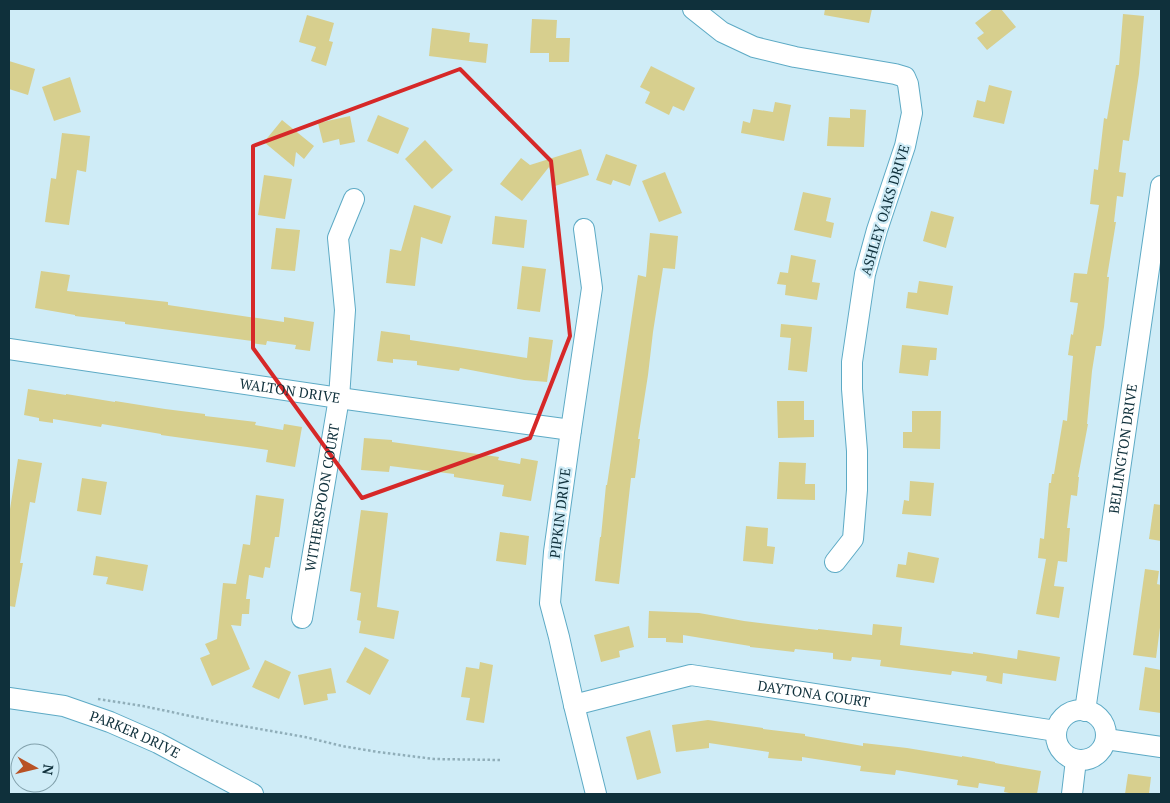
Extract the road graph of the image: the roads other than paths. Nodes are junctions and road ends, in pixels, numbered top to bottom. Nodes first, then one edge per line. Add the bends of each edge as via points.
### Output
1 (693, 9) edge
2 (1161, 186) edge
3 (354, 199) dead end
4 (584, 229) dead end
5 (9, 348) edge
6 (339, 398) junction
7 (571, 430) junction
8 (835, 562) dead end
9 (302, 618) dead end
10 (9, 698) edge
11 (574, 705) junction
12 (1085, 710) junction
13 (1056, 731) junction
14 (1106, 739) junction
15 (1161, 747) edge
16 (1076, 760) junction
17 (253, 794) edge
18 (596, 794) edge
19 (1072, 794) edge

1 - 8 street, ASHLEY OAKS DRIVE via 722,32 754,47 895,74 905,77 908,84 912,113 905,146 865,274 852,362 857,451 853,539
2 - 12 street, BELLINGTON DRIVE
3 - 6 street, WITHERSPOON COURT via 338,238 346,310
4 - 7 street, PIPKIN DRIVE via 592,288
5 - 6 street, WALTON DRIVE
6 - 7 street, WALTON DRIVE
6 - 9 street, WITHERSPOON COURT
7 - 11 street, PIPKIN DRIVE via 550,603
10 - 17 street, PARKER DRIVE via 64,706 110,722 158,743
11 - 13 street, DAYTONA COURT via 691,675
11 - 18 street, PIPKIN DRIVE
12 - 13 street via 1064,716
12 - 14 street via 1101,720
13 - 16 street via 1058,747
14 - 15 street
14 - 16 street via 1094,757
16 - 19 street

